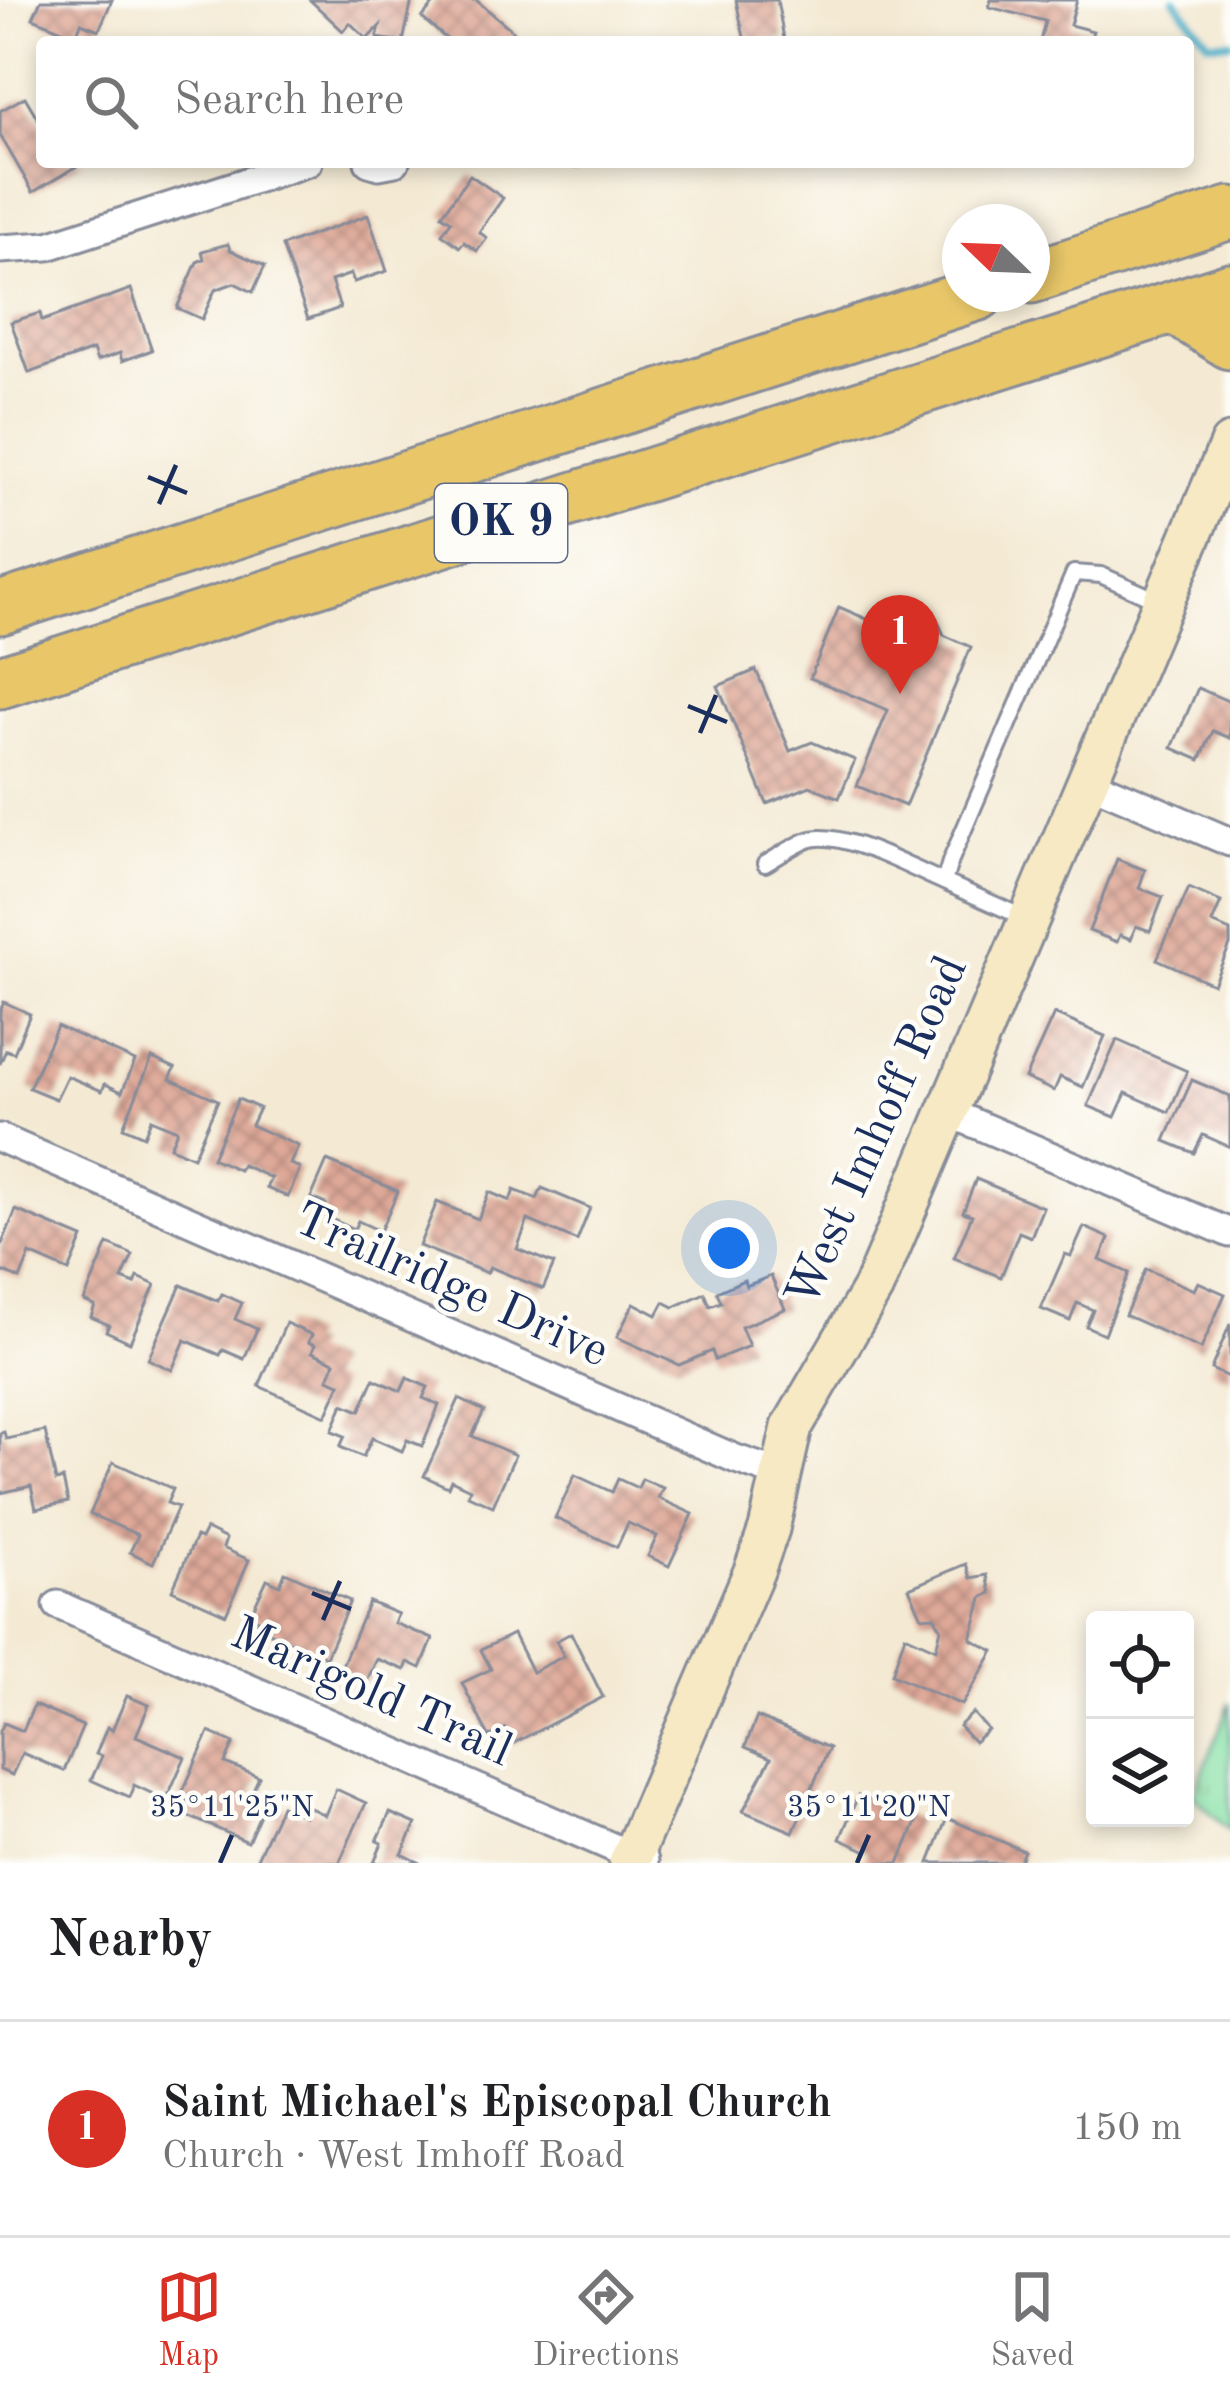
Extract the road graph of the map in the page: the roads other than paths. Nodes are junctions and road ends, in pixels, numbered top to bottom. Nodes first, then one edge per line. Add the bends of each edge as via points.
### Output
1 (289, 168) edge
2 (1230, 213) edge
3 (0, 249) edge
4 (1050, 271) edge
5 (1230, 289) edge
6 (942, 306) edge
7 (1175, 308) junction
8 (1230, 343) edge
9 (1229, 447) edge
10 (1163, 602) junction
11 (0, 608) edge
12 (0, 682) edge
13 (1088, 782) junction
14 (1230, 842) edge
15 (765, 864) dead end
16 (944, 882) junction
17 (1030, 920) junction
18 (948, 1112) junction
19 (0, 1138) edge
20 (1230, 1233) edge
21 (783, 1475) junction
22 (58, 1605) dead end
23 (636, 1861) edge

1 - 3 street via 48,246
2 - 4 highway
5 - 7 highway, OK 9
6 - 11 highway, OK 9
7 - 8 highway
7 - 12 highway, OK 9
9 - 10 street, West Imhoff Road
10 - 13 street, West Imhoff Road
10 - 16 lane via 1101,575 1074,573
13 - 14 street
13 - 17 street, West Imhoff Road
15 - 16 lane via 825,837
16 - 17 lane
17 - 18 street, West Imhoff Road
18 - 20 street
18 - 21 street, West Imhoff Road via 873,1288 792,1427
19 - 21 street, Trailridge Drive
21 - 23 street, West Imhoff Road via 754,1571
22 - 23 street, Marigold Trail

